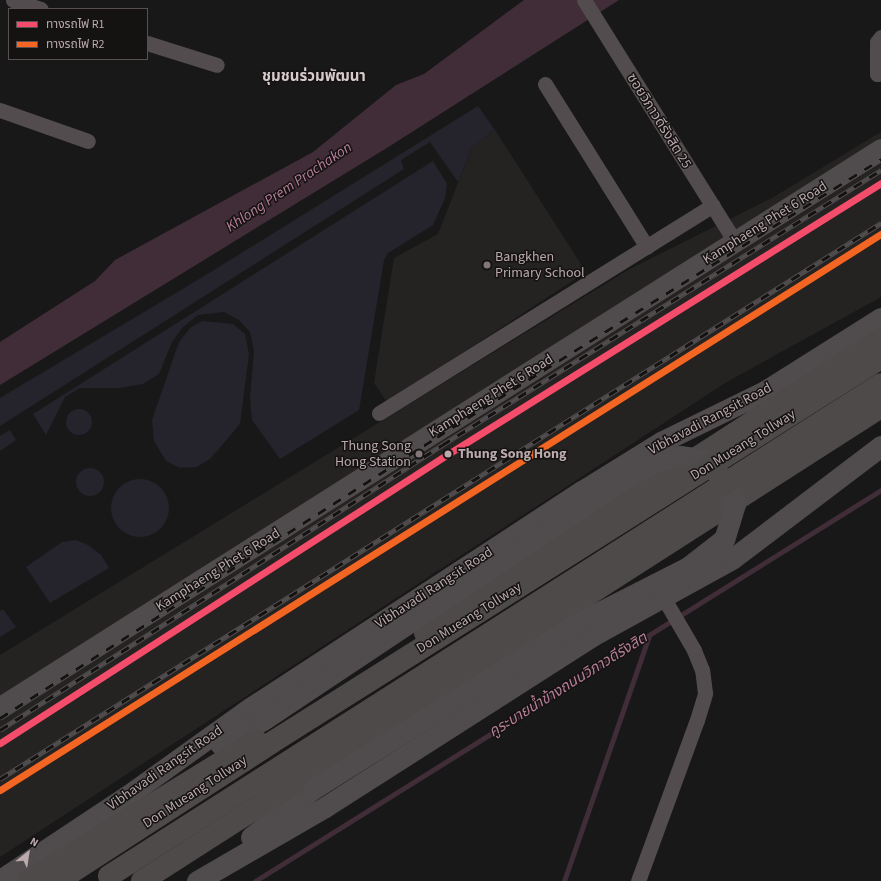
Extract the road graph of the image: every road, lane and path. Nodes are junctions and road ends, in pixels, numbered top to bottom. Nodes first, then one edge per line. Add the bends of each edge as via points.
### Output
1 (13, 0) edge
2 (584, 0) edge
3 (39, 8) edge
4 (881, 37) edge
5 (148, 42) edge
6 (217, 65) dead end
7 (881, 73) edge
8 (545, 84) dead end
9 (0, 110) edge
10 (88, 141) dead end
11 (881, 149) edge
12 (713, 206) junction
13 (735, 242) junction
14 (647, 246) junction
15 (881, 318) edge
16 (881, 339) edge
17 (881, 358) edge
18 (881, 384) edge
19 (881, 407) edge
20 (379, 413) dead end
21 (881, 446) edge
22 (671, 611) junction
23 (0, 708) edge
24 (127, 796) junction
25 (643, 879) edge
26 (0, 880) edge
27 (28, 881) edge
28 (58, 881) edge
29 (100, 881) edge
30 (142, 881) edge
31 (194, 881) edge
32 (197, 881) edge

1 - 3 street
2 - 12 street, ซอยวิภาวดีรังสิต 25
4 - 7 street via 877,42 877,74
5 - 6 street
8 - 14 street
9 - 10 street
11 - 13 main road, Kamphaeng Phet 6 Road
12 - 13 street, ซอยวิภาวดีรังสิต 25
12 - 14 street
13 - 23 main road, Kamphaeng Phet 6 Road
14 - 20 street
15 - 24 main road, Vibhavadi Rangsit Road via 765,391 661,442 612,472 250,708
16 - 27 highway, Vibhavadi Rangsit Road via 286,723 90,840
17 - 28 highway, Don Mueang Tollway, bridge via 271,743
18 - 29 highway, Don Mueang Tollway, bridge
19 - 30 highway
21 - 22 main road via 732,559
22 - 25 street via 702,670 705,693
22 - 32 main road via 592,636 325,807
24 - 26 main road, Vibhavadi Rangsit Road
24 - 31 main road, bridge via 263,720 657,461 680,456 701,459 722,477 735,504 724,539 688,567 576,624 314,789

